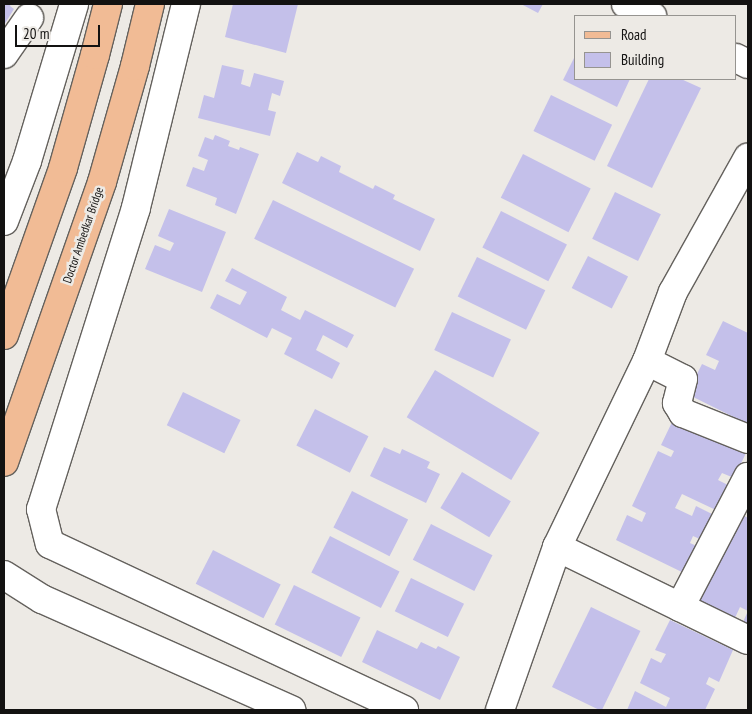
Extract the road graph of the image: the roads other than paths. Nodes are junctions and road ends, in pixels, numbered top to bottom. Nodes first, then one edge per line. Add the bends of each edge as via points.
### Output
1 (74, 4) edge
2 (108, 4) edge
3 (150, 4) edge
4 (186, 4) edge
5 (626, 4) edge
6 (650, 15) edge
7 (29, 18) dead end
8 (4, 54) edge
9 (748, 158) edge
10 (4, 221) edge
11 (4, 335) edge
12 (647, 361) junction
13 (748, 439) edge
14 (4, 462) edge
15 (748, 477) edge
16 (557, 547) junction
17 (4, 575) edge
18 (680, 607) junction
19 (748, 640) edge
20 (291, 710) edge
21 (404, 710) edge
22 (500, 710) edge

1 - 10 street via 27,161
2 - 11 main road via 63,168
3 - 14 main road, Doctor Ambedkar Bridge via 102,182
4 - 21 street via 136,208 41,508 50,544
5 - 6 street
7 - 8 street
9 - 12 street via 673,292
12 - 13 street via 683,379 678,402 683,413
12 - 16 street
15 - 18 street
16 - 18 street
16 - 22 street
17 - 20 street via 42,599
18 - 19 street

